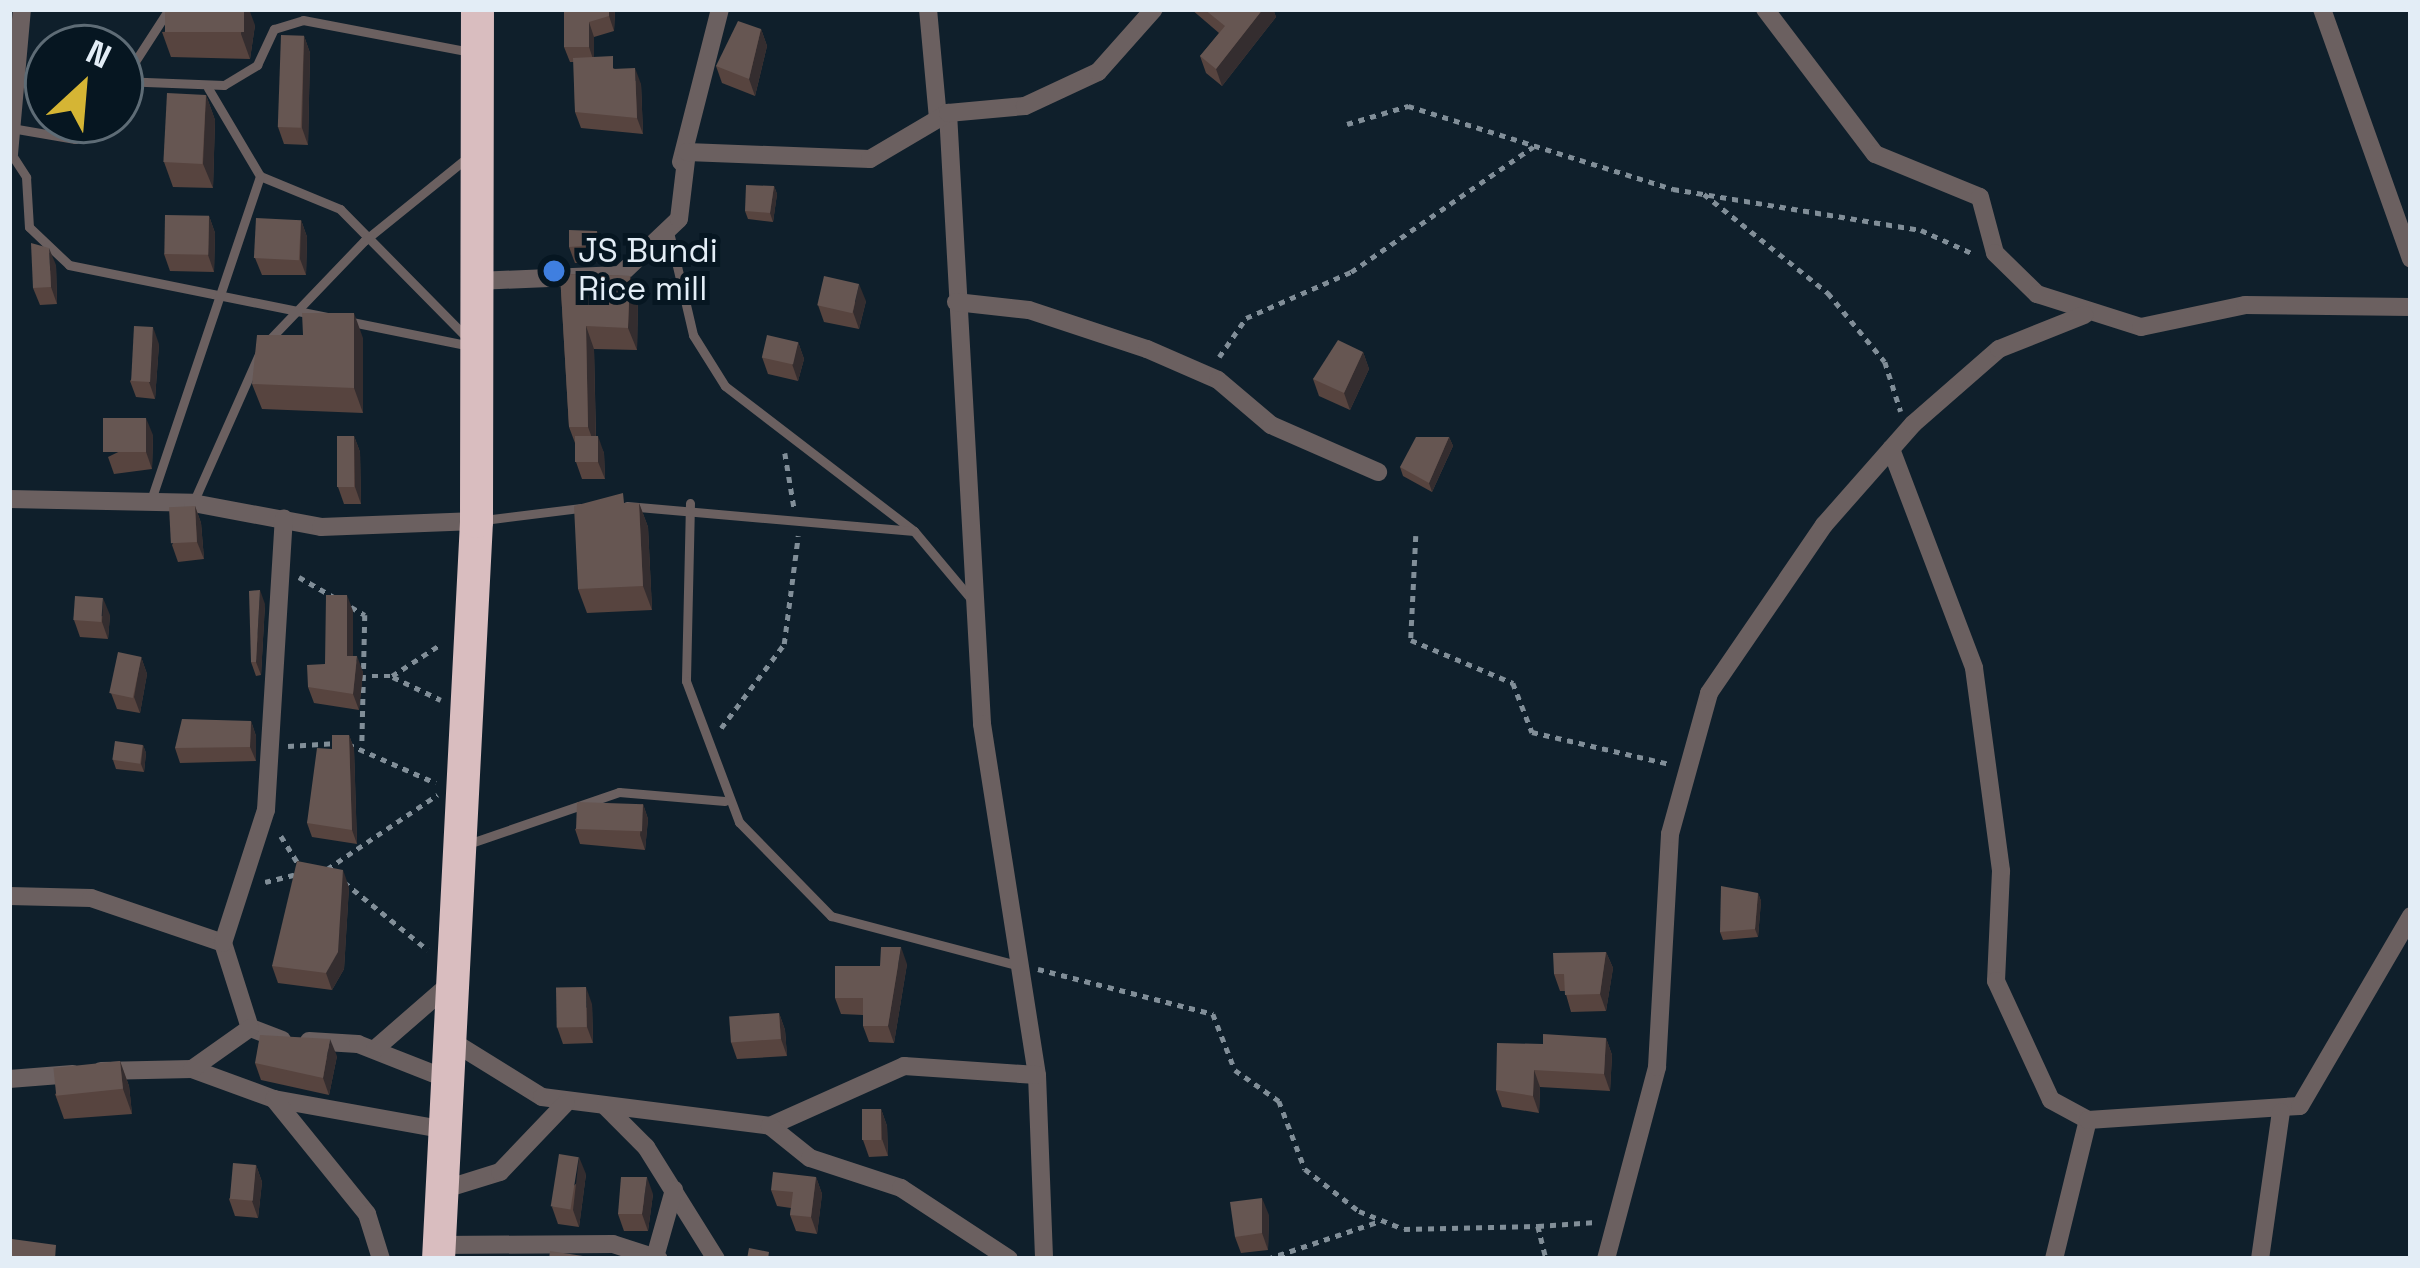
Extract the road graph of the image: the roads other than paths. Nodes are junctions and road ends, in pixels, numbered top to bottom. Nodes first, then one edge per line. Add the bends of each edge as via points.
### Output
1 (22, 9) edge
2 (169, 9) edge
3 (477, 9) edge
4 (720, 9) edge
5 (928, 9) edge
6 (1154, 9) edge
7 (1765, 9) edge
8 (2322, 9) edge
9 (144, 46) edge
10 (478, 54) junction
11 (144, 82) edge
12 (208, 88) junction
13 (943, 116) junction
14 (17, 129) junction
15 (24, 130) edge
16 (477, 150) junction
17 (10, 153) edge
18 (682, 165) junction
19 (260, 176) junction
20 (670, 236) junction
21 (364, 241) junction
22 (2411, 259) edge
23 (477, 281) junction
24 (223, 292) junction
25 (956, 302) junction
26 (307, 306) junction
27 (2411, 307) edge
28 (2084, 315) junction
29 (476, 347) junction
30 (1891, 449) junction
31 (1378, 472) dead end
32 (9, 500) edge
33 (151, 501) junction
34 (193, 503) junction
35 (690, 503) junction
36 (284, 519) junction
37 (476, 521) junction
38 (914, 531) junction
39 (982, 612) junction
40 (725, 801) junction
41 (460, 848) junction
42 (9, 896) edge
43 (2411, 916) edge
44 (223, 943) junction
45 (1017, 965) junction
46 (452, 975) junction
47 (250, 1028) junction
48 (450, 1040) junction
49 (375, 1049) junction
50 (192, 1069) junction
51 (1037, 1075) junction
52 (9, 1079) edge
53 (447, 1079) junction
54 (274, 1099) junction
55 (566, 1103) junction
56 (606, 1107) junction
57 (2282, 1112) junction
58 (2088, 1120) junction
59 (770, 1126) junction
60 (446, 1130) junction
61 (442, 1190) junction
62 (674, 1190) junction
63 (435, 1254) edge
64 (657, 1258) edge
65 (381, 1259) edge
66 (716, 1259) edge
67 (1009, 1259) edge
68 (1044, 1259) edge
69 (1606, 1259) edge
70 (2054, 1259) edge
71 (2260, 1259) edge

1 - 14 street
2 - 9 lane
3 - 10 highway
4 - 18 street via 717,48 679,134
5 - 13 street
6 - 13 street via 1124,53 1056,94
7 - 28 street via 1875,154 1980,197 2002,263
8 - 22 street
10 - 12 lane via 304,20 274,29 250,72
10 - 16 highway
11 - 12 lane
12 - 19 lane
13 - 18 street via 870,159 711,149 687,152
13 - 25 street
14 - 15 lane
14 - 17 street
16 - 21 lane
16 - 23 highway
17 - 24 lane via 26,177 29,226 53,255
18 - 20 street
19 - 21 lane via 328,200
19 - 24 lane
20 - 23 street via 620,275
20 - 38 lane via 706,361 782,435
21 - 26 lane
21 - 29 lane
23 - 29 highway
24 - 26 lane
24 - 33 lane
25 - 31 street via 1029,310 1208,376 1271,425
25 - 39 street
26 - 29 lane
26 - 34 lane via 262,348
27 - 28 street via 2245,305 2140,327
28 - 30 street via 1999,350
29 - 37 highway
30 - 58 street via 1974,668 2001,871 1996,981 2050,1100
30 - 69 street via 1709,693 1681,766 1666,1010
32 - 33 street
33 - 34 street
34 - 36 street
35 - 37 lane
35 - 38 lane
35 - 40 lane via 681,627 702,745
36 - 37 street via 372,529
36 - 44 street via 266,810 229,903
37 - 41 highway
38 - 39 lane
39 - 45 street via 982,724
40 - 41 lane via 619,792
40 - 45 lane via 831,916
41 - 46 highway
42 - 44 street via 91,898
43 - 57 street via 2311,1099
44 - 47 street
45 - 51 street
46 - 48 highway
46 - 49 street
47 - 49 street
47 - 50 street
48 - 53 highway
48 - 55 street via 514,1086
49 - 53 street
50 - 52 street
50 - 54 street
51 - 59 street via 904,1066
51 - 68 street
53 - 60 highway
54 - 60 street
54 - 65 street via 367,1214
55 - 56 street
55 - 61 street via 500,1172
56 - 59 street
56 - 62 street
57 - 58 street via 2116,1110
57 - 71 street
58 - 70 street
59 - 67 street via 810,1158 901,1188
60 - 61 highway
61 - 63 highway
62 - 64 street
62 - 66 street
63 - 64 street via 613,1244

